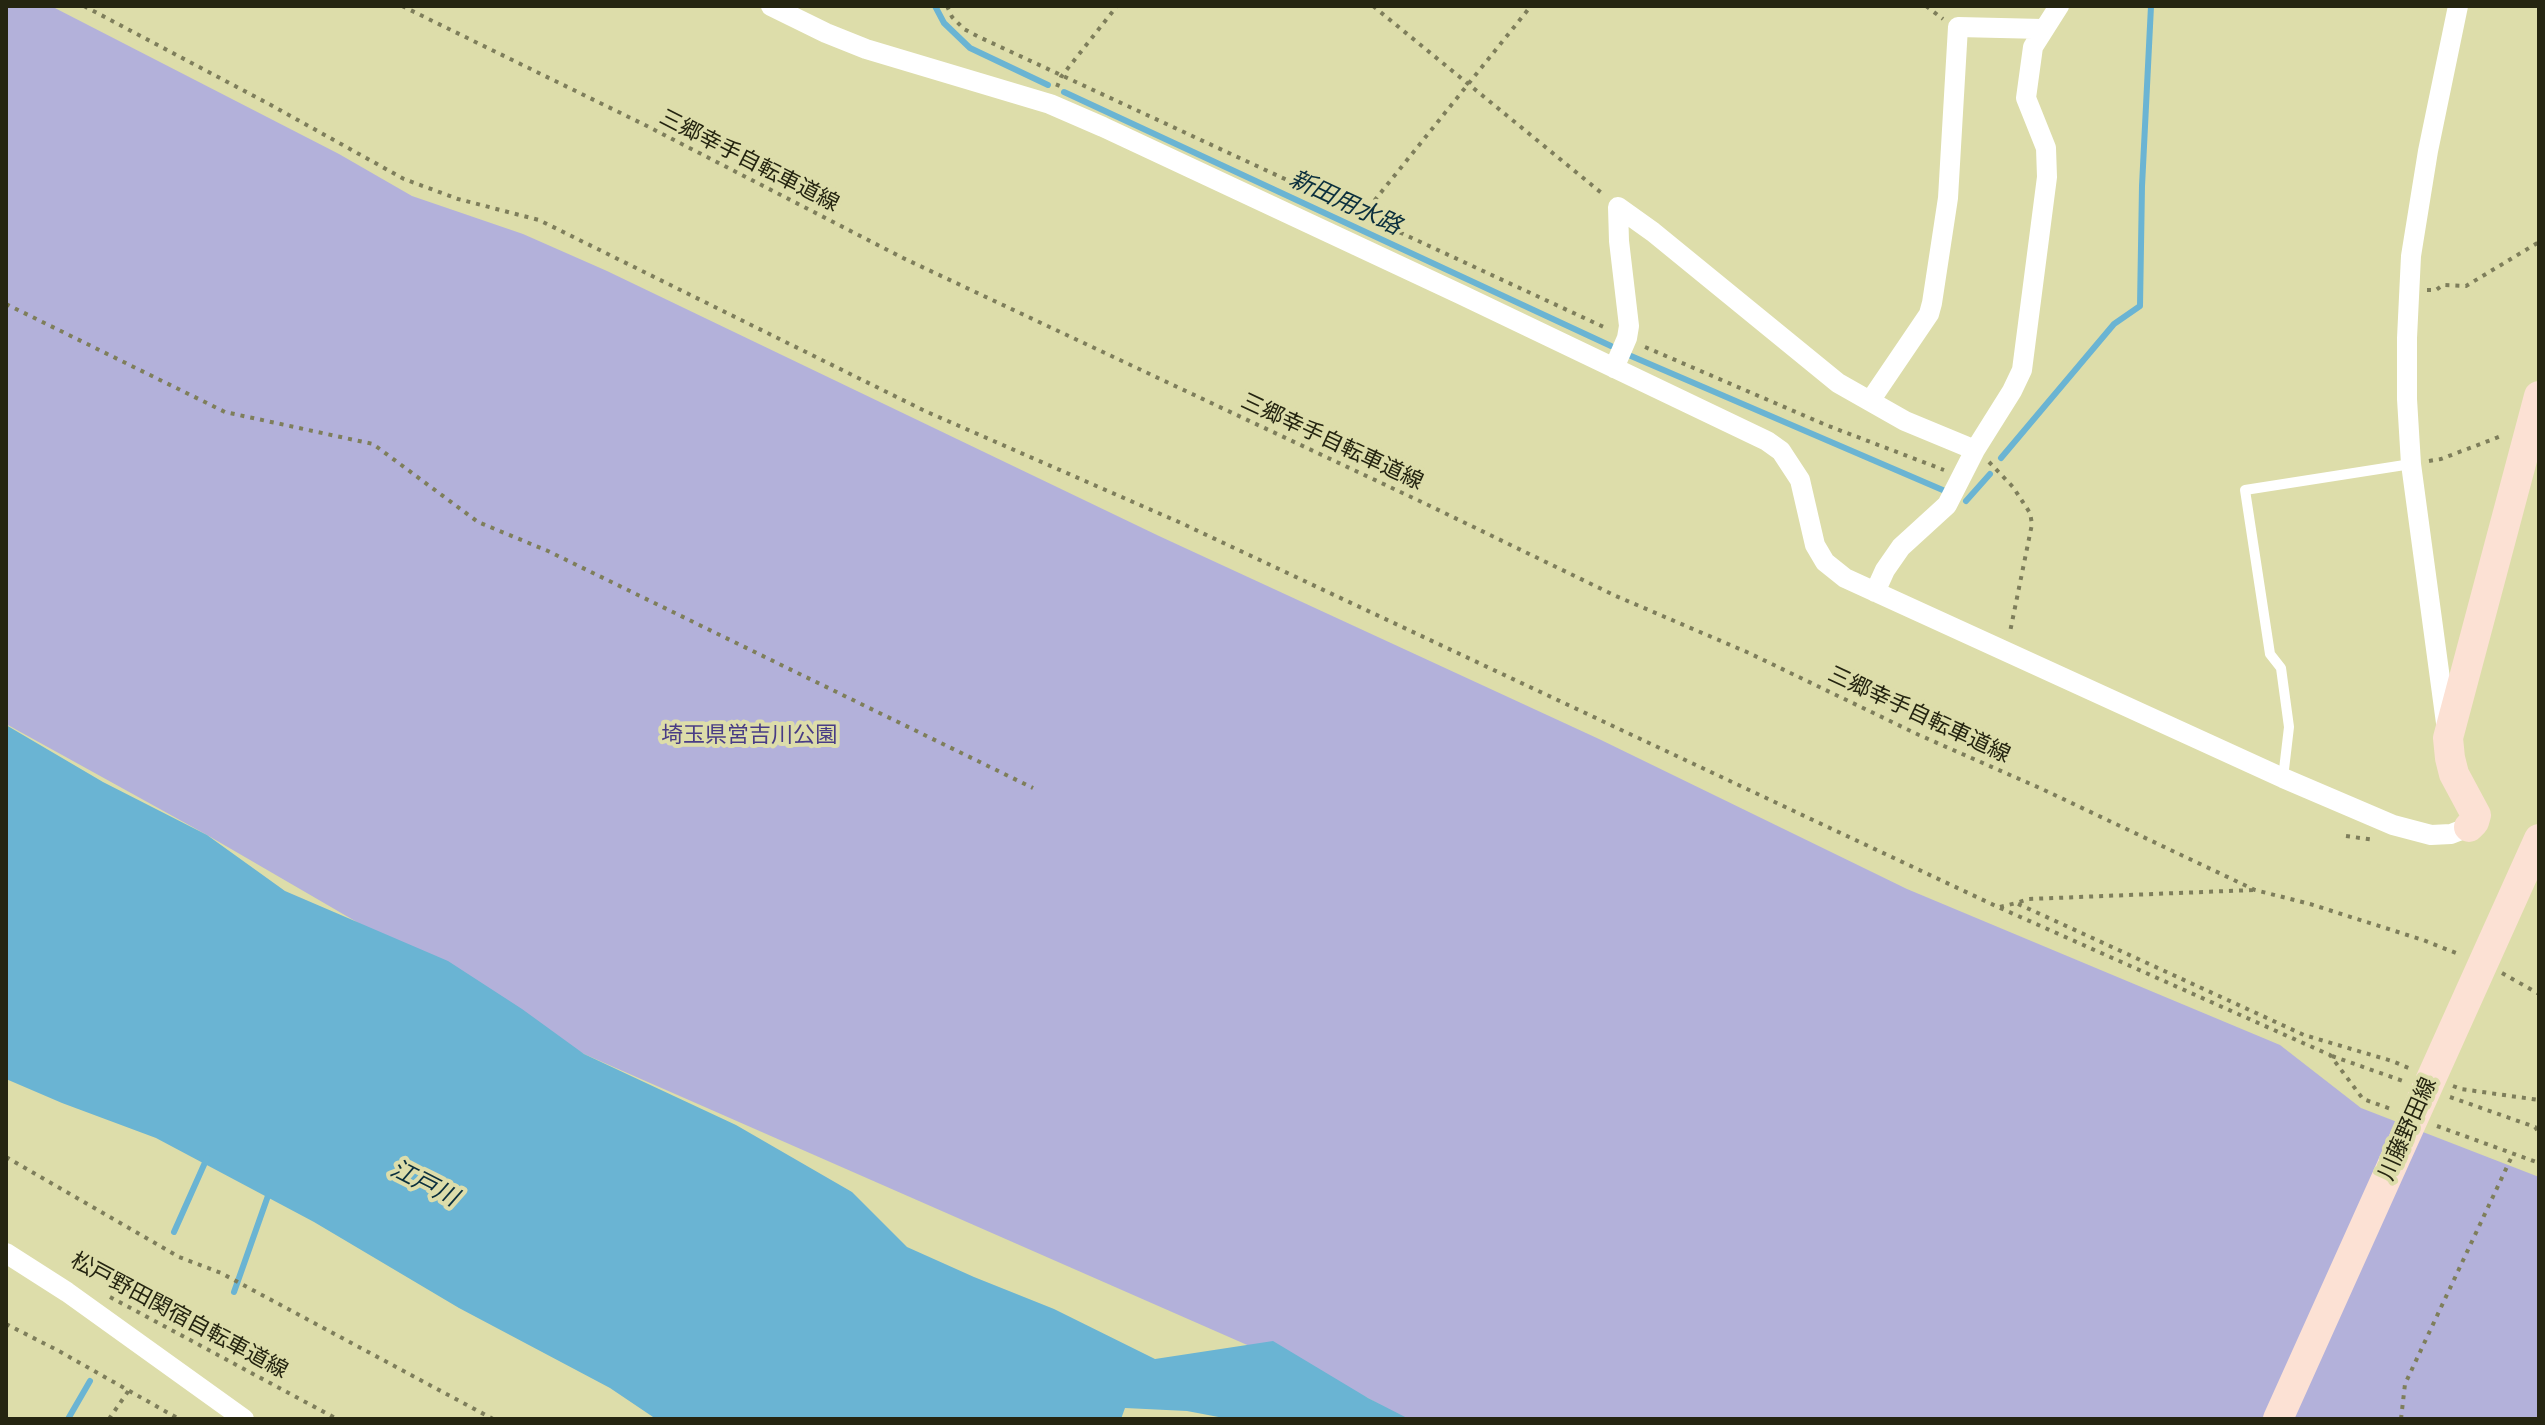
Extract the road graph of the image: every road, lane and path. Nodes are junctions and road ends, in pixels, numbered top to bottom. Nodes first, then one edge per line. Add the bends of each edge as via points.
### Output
1 (84, 6) edge
2 (402, 6) edge
3 (771, 6) edge
4 (947, 6) edge
5 (1117, 6) edge
6 (1373, 6) edge
7 (1531, 6) edge
8 (2059, 6) edge
9 (2458, 6) edge
10 (2043, 29) junction
11 (1061, 77) junction
12 (1468, 83) junction
13 (1050, 104) junction
14 (1618, 207) junction
15 (1362, 216) junction
16 (2539, 242) edge
17 (2409, 289) junction
18 (6, 304) edge
19 (1627, 338) junction
20 (1614, 368) junction
21 (2539, 396) edge
22 (1870, 401) junction
23 (2506, 434) dead end
24 (1975, 450) junction
25 (2411, 464) junction
26 (1961, 477) junction
27 (1875, 592) junction
28 (2006, 650) junction
29 (2448, 738) junction
30 (2283, 778) junction
31 (1033, 788) dead end
32 (2469, 827) joint
33 (2539, 839) edge
34 (2255, 890) junction
35 (2016, 903) junction
36 (1998, 907) junction
37 (2468, 958) dead end
38 (2497, 970) dead end
39 (2539, 994) edge
40 (2419, 1072) dead end
41 (2447, 1084) dead end
42 (2461, 1089) junction
43 (2458, 1100) dead end
44 (2539, 1100) edge
45 (2404, 1114) dead end
46 (2431, 1124) dead end
47 (2513, 1154) junction
48 (6, 1157) edge
49 (2539, 1163) edge
50 (6, 1253) edge
51 (99, 1291) dead end
52 (6, 1324) edge
53 (129, 1390) junction
54 (109, 1419) edge
55 (179, 1419) edge
56 (244, 1419) edge
57 (337, 1419) edge
58 (493, 1419) edge
59 (2278, 1419) edge
60 (2401, 1419) edge

1 - 36 path via 404,179 539,220 925,411 1181,523
2 - 34 path, 三郷幸手自転車道線 via 903,258 1616,596
3 - 13 street via 866,49
4 - 11 path via 964,29
5 - 11 path
6 - 12 path
7 - 12 path
8 - 10 street
9 - 17 street via 2428,151
10 - 22 street via 1958,27 1948,198 1932,303
10 - 24 street via 2033,47 2026,98 2046,148 2047,177 2025,358 2012,391
11 - 13 path
11 - 15 path
12 - 14 path
12 - 15 path
13 - 20 street
14 - 19 street
14 - 22 street via 1838,383
15 - 19 path
16 - 17 path via 2466,286
17 - 25 street
18 - 31 path via 225,412 373,444 478,522 548,551
19 - 20 street
19 - 26 path
20 - 27 street via 1781,451 1800,480 1811,533 1825,562
21 - 29 main road
22 - 24 street
23 - 25 path via 2441,459
24 - 26 street
24 - 28 path via 2013,487 2032,524
25 - 29 street
25 - 30 lane via 2245,490 2270,654 2281,668 2289,727
26 - 27 street via 1947,505 1901,547
27 - 28 street
28 - 30 street
29 - 32 main road via 2454,774 2476,815
30 - 32 street via 2411,831 2443,835
33 - 59 main road, 川藤野田線
34 - 35 path, 三郷幸手自転車道線
34 - 37 path, 三郷幸手自転車道線
35 - 36 path, 三郷幸手自転車道線
35 - 40 path via 2304,1035
36 - 45 path via 2330,1055 2363,1099
38 - 39 path
41 - 42 path
42 - 43 path
42 - 44 path
46 - 47 path
47 - 49 path
47 - 60 path via 2405,1384
48 - 58 path via 179,1257 221,1273
50 - 56 street
51 - 57 path, 松戸野田関宿自転車道線
52 - 53 path
53 - 54 path
53 - 55 path

